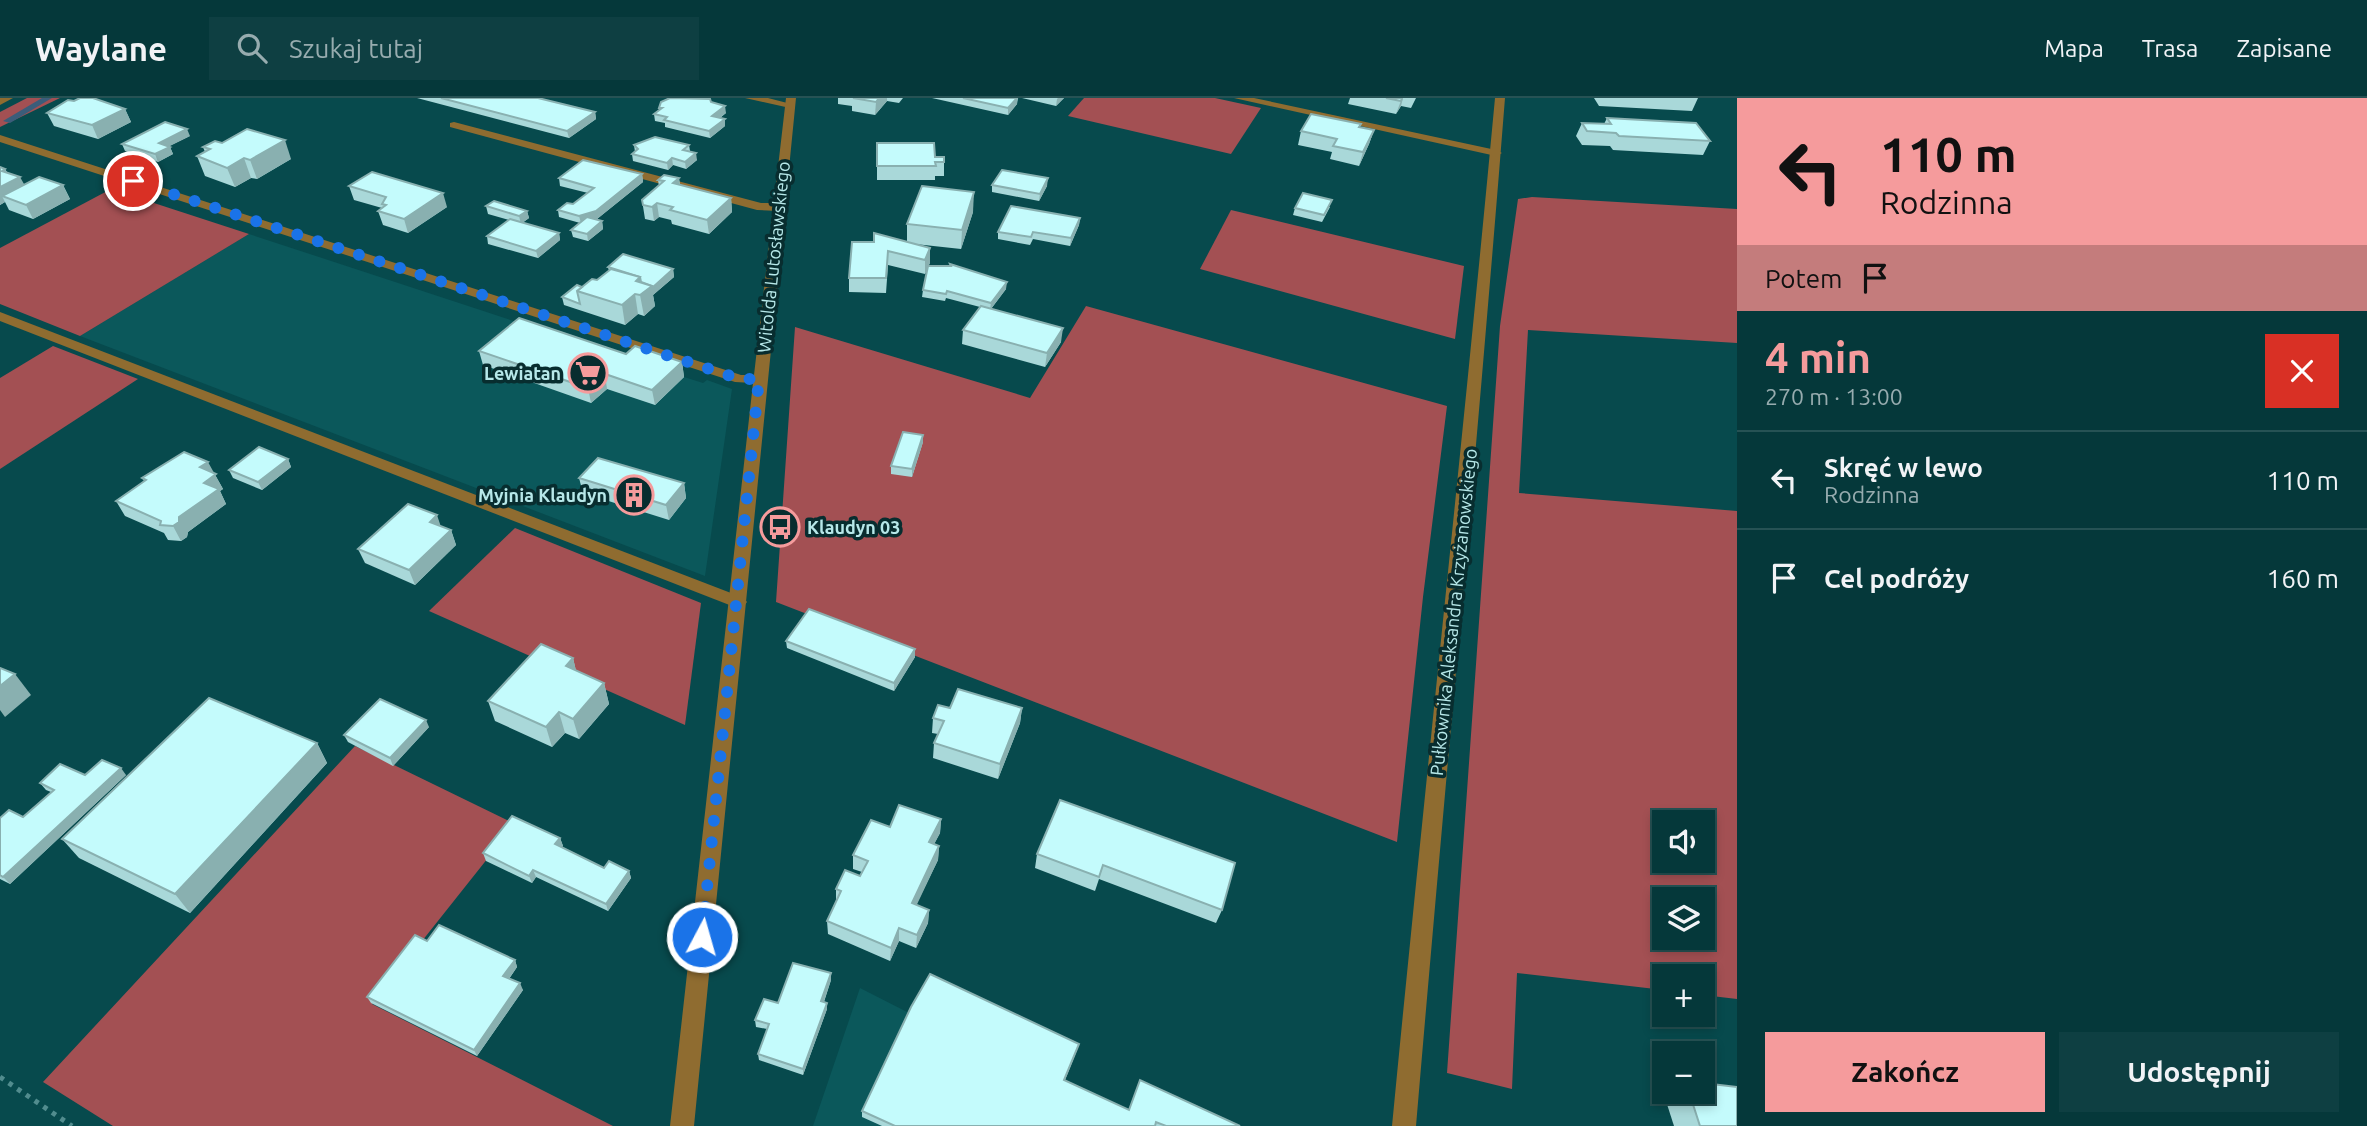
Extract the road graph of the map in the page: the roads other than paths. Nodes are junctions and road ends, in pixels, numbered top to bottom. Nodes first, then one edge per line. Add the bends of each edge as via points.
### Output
1 (8, 98) edge
2 (750, 98) edge
3 (1239, 98) edge
4 (1500, 98) edge
5 (790, 101) edge
6 (0, 102) edge
7 (454, 125) dead end
8 (0, 138) edge
9 (1496, 153) junction
10 (779, 208) junction
11 (0, 316) edge
12 (759, 379) junction
13 (738, 601) junction
14 (682, 1126) edge
15 (1404, 1126) edge

1 - 6 street
2 - 5 street
3 - 9 street
4 - 9 street, Pułkownika Aleksandra Krzyżanowskiego
5 - 10 street, Witolda Lutosławskiego
7 - 10 street
8 - 12 street via 740,379
9 - 15 street, Pułkownika Aleksandra Krzyżanowskiego
10 - 12 street, Witolda Lutosławskiego
11 - 13 street
12 - 13 street, Witolda Lutosławskiego
13 - 14 street, Witolda Lutosławskiego

